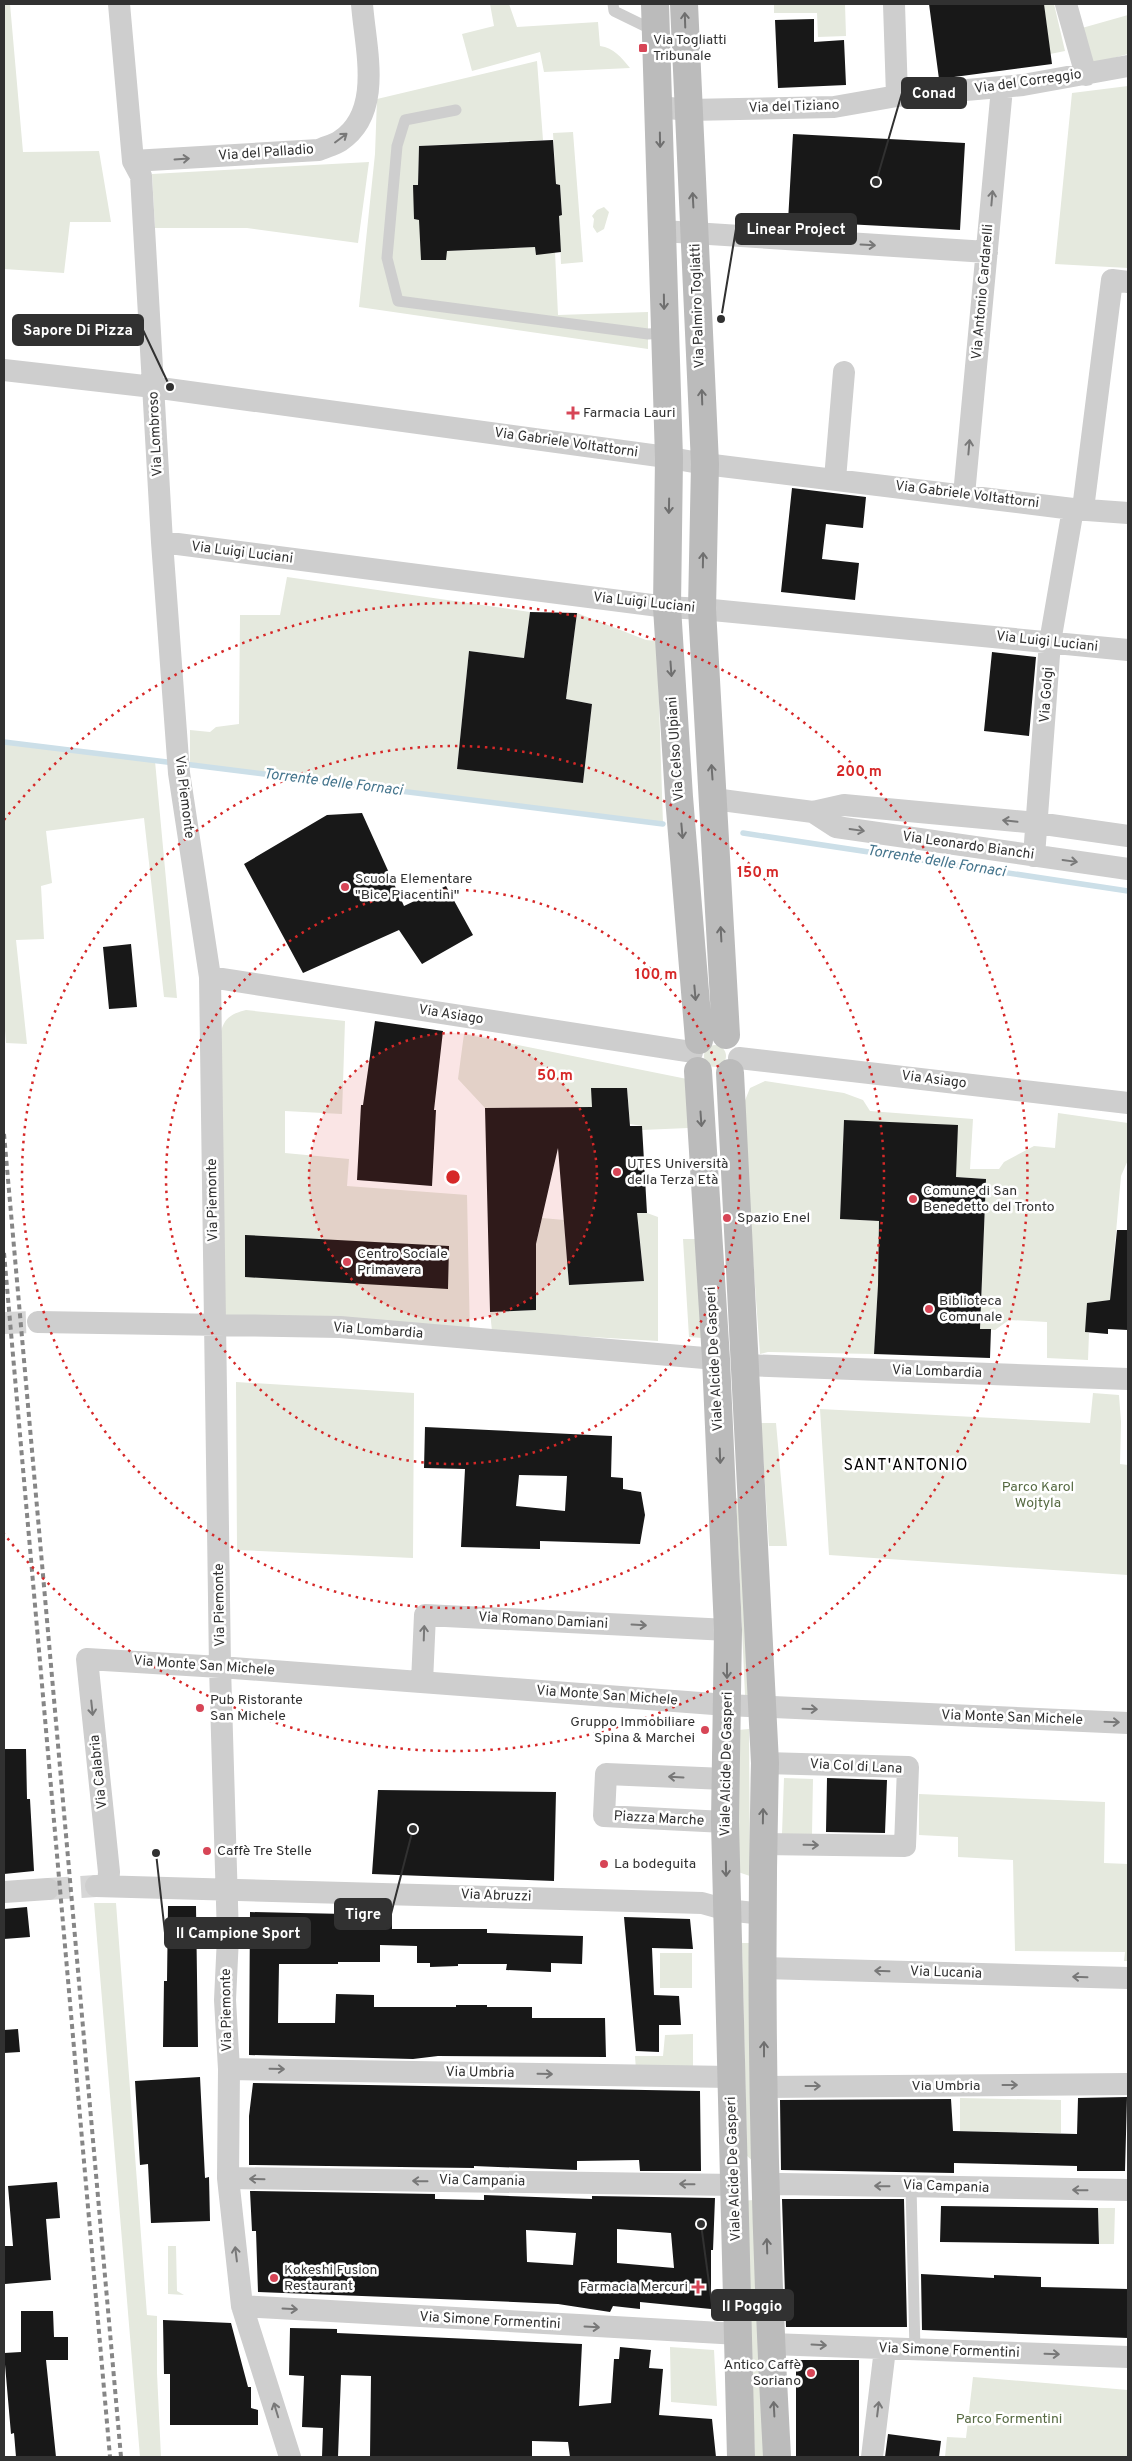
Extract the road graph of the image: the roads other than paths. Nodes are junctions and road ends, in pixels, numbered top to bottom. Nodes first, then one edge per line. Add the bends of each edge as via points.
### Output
1 (119, 4) edge
2 (362, 4) edge
3 (613, 4) edge
4 (655, 4) edge
5 (684, 4) edge
6 (894, 4) edge
7 (1066, 4) edge
8 (656, 32) junction
9 (1128, 66) edge
10 (1086, 75) junction
11 (1002, 88) junction
12 (897, 96) junction
13 (660, 107) junction
14 (456, 110) dead end
15 (688, 110) junction
16 (133, 162) junction
17 (662, 232) junction
18 (695, 234) junction
19 (987, 252) junction
20 (1128, 282) edge
21 (665, 333) junction
22 (4, 370) edge
23 (844, 372) dead end
24 (153, 387) junction
25 (669, 458) junction
26 (704, 464) junction
27 (835, 479) junction
28 (964, 495) junction
29 (1078, 509) junction
30 (1128, 513) edge
31 (162, 542) junction
32 (667, 607) junction
33 (702, 609) junction
34 (1050, 642) junction
35 (1128, 650) edge
36 (177, 747) joint
37 (714, 799) junction
38 (813, 812) junction
39 (1037, 823) junction
40 (1128, 836) edge
41 (1034, 856) junction
42 (1128, 869) edge
43 (210, 977) junction
44 (696, 1054) junction
45 (732, 1055) junction
46 (1128, 1103) edge
47 (38, 1322) tunnel mouth
48 (215, 1324) junction
49 (716, 1358) junction
50 (745, 1365) junction
51 (1128, 1379) edge
52 (728, 1630) junction
53 (87, 1659) joint
54 (220, 1667) junction
55 (422, 1682) junction
56 (727, 1705) junction
57 (761, 1707) junction
58 (1128, 1723) edge
59 (764, 1763) junction
60 (725, 1779) junction
61 (726, 1822) junction
62 (763, 1844) junction
63 (102, 1885) joint
64 (226, 1888) junction
65 (48, 1889) tunnel mouth
66 (4, 1892) edge
67 (727, 1910) junction
68 (763, 1914) junction
69 (763, 1968) junction
70 (1128, 1978) edge
71 (229, 2069) junction
72 (731, 2077) junction
73 (1128, 2084) edge
74 (764, 2086) junction
75 (228, 2178) junction
76 (736, 2185) junction
77 (765, 2186) junction
78 (911, 2186) junction
79 (1128, 2190) edge
80 (242, 2306) junction
81 (739, 2334) junction
82 (771, 2344) junction
83 (885, 2349) junction
84 (915, 2350) junction
85 (1128, 2357) edge
86 (290, 2457) edge
87 (741, 2457) edge
88 (777, 2457) edge
89 (872, 2457) edge

1 - 16 street, Via Lombroso
16 -> 2 street, Via del Palladio via 319,150 340,141 356,125 369,87
3 - 8 lane via 614,11
4 - 8 street
15 -> 5 street, Via Palmiro Togliatti
6 - 12 street
7 - 10 street
8 - 13 street
9 - 10 street, Via del Correggio
10 - 11 street, Via del Correggio
11 - 12 street, Via del Correggio
19 -> 11 street, Via Antonio Cardarelli
12 - 15 street, Via del Tiziano via 834,107
13 - 15 street, Via del Tiziano
13 -> 17 street
14 - 21 lane via 405,120 397,146 388,258 398,301 648,334
18 -> 15 street, Via Palmiro Togliatti
16 - 24 street, Via Lombroso via 141,176
17 - 18 street
17 -> 21 street
18 -> 19 street
26 -> 18 street, Via Palmiro Togliatti
28 -> 19 street, Via Antonio Cardarelli
20 - 29 street, Via Golgi via 1112,280
21 - 25 street
22 - 24 street, Via Gabriele Voltattorni
23 - 27 street
24 - 25 street, Via Gabriele Voltattorni
24 - 31 street, Via Lombroso
25 - 26 street, Via Gabriele Voltattorni
25 -> 32 street, Via Celso Ulpiani
26 - 27 street, Via Gabriele Voltattorni
33 -> 26 street, Via Palmiro Togliatti
27 - 28 street, Via Gabriele Voltattorni
28 - 29 street, Via Gabriele Voltattorni
29 - 30 street, Via Gabriele Voltattorni
29 - 34 street, Via Golgi
31 - 32 street, Via Luigi Luciani
31 - 36 street, Via Lombroso
32 - 33 street, Via Luigi Luciani
32 -> 44 street, Via Celso Ulpiani
33 - 34 street, Via Luigi Luciani
37 -> 33 street
34 - 35 street, Via Luigi Luciani
34 - 39 street, Via Golgi
36 - 43 street, Via Piemonte
37 - 38 street, Via Leonardo Bianchi
45 -> 37 street
39 -> 38 street, Via Leonardo Bianchi via 844,804
38 -> 41 street, Via Leonardo Bianchi via 836,827
39 - 40 street, Via Leonardo Bianchi
39 - 41 street, Via Golgi
41 -> 42 street, Via Leonardo Bianchi
43 - 44 street, Via Asiago
43 - 48 street, Via Piemonte
44 - 45 street via 712,1032
44 - 45 street via 708,1077 715,1078
44 -> 49 street, Viale Alcide De Gasperi
45 - 46 street, Via Asiago
45 - 50 street, Viale Alcide De Gasperi
47 - 48 street, Via Lombardia
48 - 49 street, Via Lombardia via 340,1327
48 - 54 street, Via Piemonte
49 -> 52 street, Viale Alcide De Gasperi
50 - 51 street, Via Lombardia
50 - 57 street, Viale Alcide De Gasperi
55 -> 52 street, Via Romano Damiani via 425,1615
52 -> 56 street, Viale Alcide De Gasperi
53 - 54 street, Via Monte San Michele
53 -> 63 street, Via Calabria via 109,1872
54 - 55 street, Via Monte San Michele
54 - 64 street, Via Piemonte
55 - 56 street, Via Monte San Michele
56 - 57 street, Via Monte San Michele
56 - 60 street, Viale Alcide De Gasperi
57 -> 58 street, Via Monte San Michele
57 - 59 street, Viale Alcide De Gasperi
62 -> 59 street, Viale Alcide De Gasperi
62 -> 59 street, Via Col di Lana via 905,1846 908,1776 908,1767
60 - 61 street, Viale Alcide De Gasperi
60 -> 61 street, Piazza Marche via 606,1774 604,1816
61 -> 67 street, Viale Alcide De Gasperi
62 - 68 street, Viale Alcide De Gasperi
63 - 64 street, Via Abruzzi
64 - 67 street, Via Abruzzi via 702,1903
64 - 71 street, Via Piemonte via 225,2000
65 - 66 street
67 - 68 street, Via Abruzzi
67 - 72 street, Viale Alcide De Gasperi
68 - 69 street, Viale Alcide De Gasperi
70 -> 69 street, Via Lucania
74 -> 69 street, Viale Alcide De Gasperi
71 -> 72 street, Via Umbria
71 - 75 street, Via Piemonte
72 - 76 street, Viale Alcide De Gasperi
74 -> 73 street, Via Umbria
74 - 77 street, Viale Alcide De Gasperi
76 -> 75 street, Via Campania
80 -> 75 street, Via Piemonte
76 - 81 street, Viale Alcide De Gasperi
78 -> 77 street, Via Campania
82 -> 77 street, Viale Alcide De Gasperi
79 -> 78 street, Via Campania
78 - 84 lane
80 -> 81 street, Via Simone Formentini
86 -> 80 street, Via Piemonte
81 - 87 street, Viale Alcide De Gasperi
82 -> 83 street, Via Simone Formentini
88 -> 82 street, Viale Alcide De Gasperi
83 - 84 street, Via Simone Formentini
89 -> 83 street
84 -> 85 street, Via Simone Formentini

